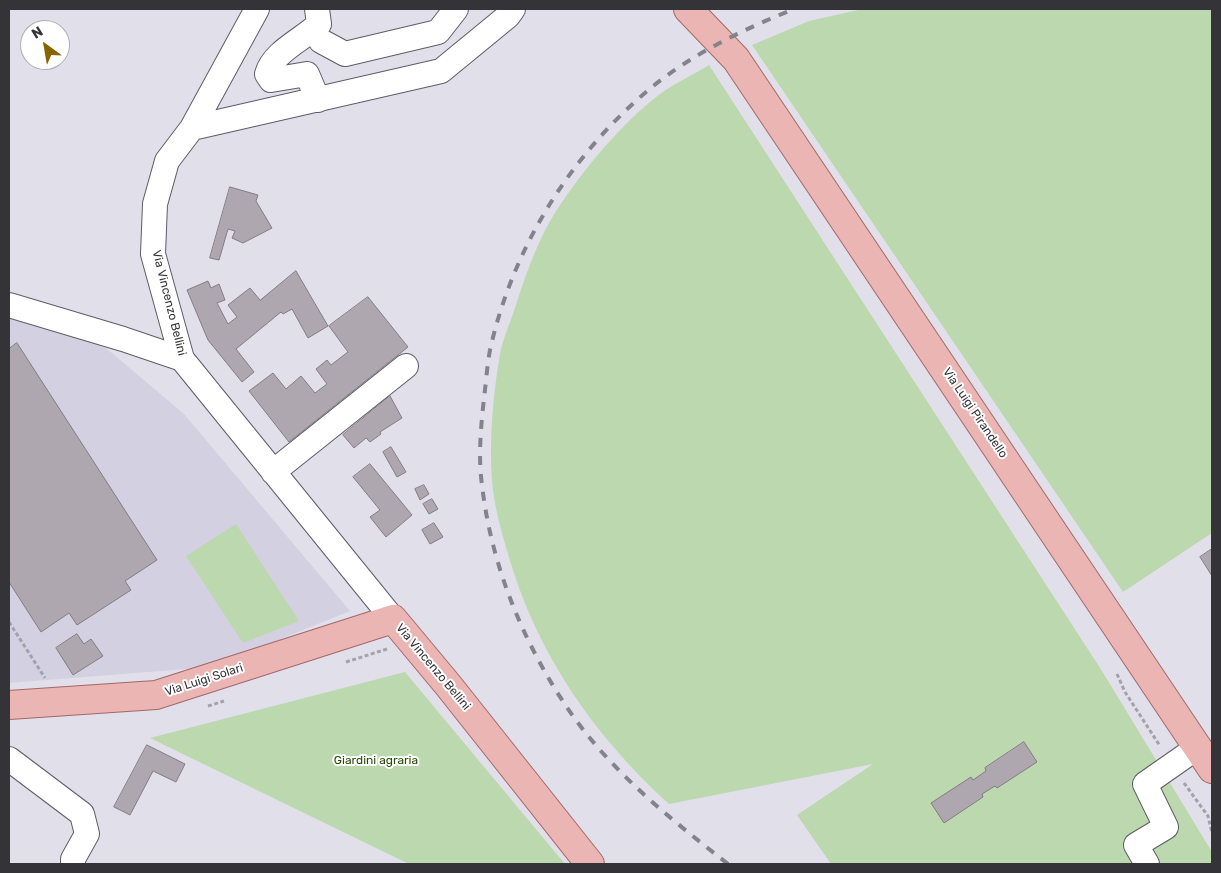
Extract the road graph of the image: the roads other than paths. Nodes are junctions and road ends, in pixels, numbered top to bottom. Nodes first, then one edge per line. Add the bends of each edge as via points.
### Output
1 (257, 9) edge
2 (317, 9) edge
3 (456, 9) edge
4 (513, 9) edge
5 (688, 9) edge
6 (715, 9) edge
7 (321, 40) dead end
8 (736, 59) junction
9 (318, 100) junction
10 (192, 128) junction
11 (9, 305) edge
12 (182, 359) junction
13 (406, 366) dead end
14 (273, 472) junction
15 (400, 627) junction
16 (9, 705) edge
17 (1205, 758) edge
18 (9, 759) edge
19 (73, 864) edge
20 (590, 864) edge
21 (1147, 864) edge

1 - 10 street, Via Vincenzo Bellini
2 - 9 street via 319,24 277,56 267,74 271,80 307,74
3 - 7 street via 438,32 345,54
4 - 9 street via 441,71
5 - 8 main road, Via Luigi Pirandello
6 - 8 main road, Via Luigi Pirandello
8 - 17 main road, Via Luigi Pirandello
9 - 10 street
10 - 12 street, Via Vincenzo Bellini via 167,161 154,204 153,254
11 - 12 street
12 - 14 street, Via Vincenzo Bellini
13 - 14 street
14 - 15 street, Via Vincenzo Bellini
15 - 16 main road, Via Luigi Solari via 156,695
15 - 20 main road, Via Vincenzo Bellini
17 - 21 street via 1145,784 1166,827 1136,845
18 - 19 street via 82,814 87,834

